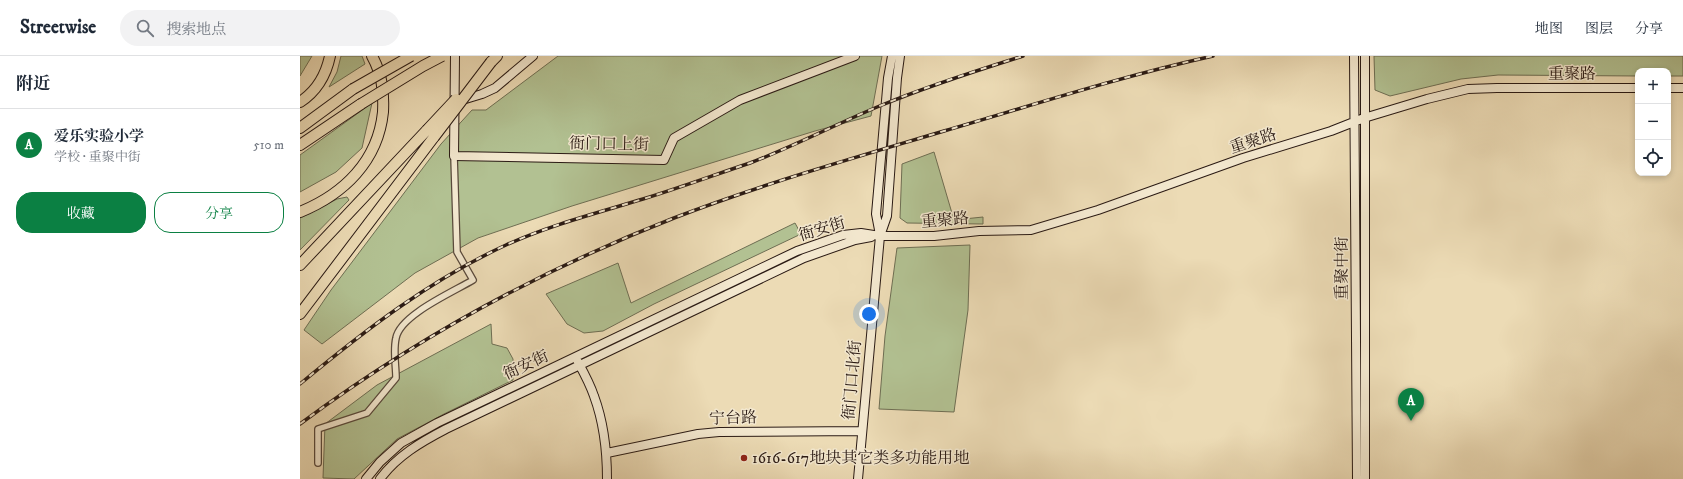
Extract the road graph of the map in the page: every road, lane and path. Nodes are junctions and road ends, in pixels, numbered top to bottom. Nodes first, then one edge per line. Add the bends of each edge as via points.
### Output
1 (330, 56) edge
2 (372, 56) edge
3 (411, 56) edge
4 (442, 56) edge
5 (455, 56) edge
6 (533, 56) edge
7 (855, 56) edge
8 (886, 56) edge
9 (896, 56) edge
10 (1354, 56) edge
11 (1364, 56) edge
12 (494, 59) edge
13 (1635, 88) edge
14 (1671, 88) edge
15 (1683, 88) edge
16 (300, 102) edge
17 (455, 103) junction
18 (1364, 118) junction
19 (1355, 121) junction
20 (300, 128) edge
21 (430, 133) junction
22 (300, 145) edge
23 (454, 156) junction
24 (300, 212) edge
25 (880, 236) junction
26 (300, 265) edge
27 (300, 314) edge
28 (576, 357) junction
29 (580, 365) junction
30 (862, 431) junction
31 (607, 453) junction
32 (318, 462) dead end
33 (366, 479) edge
34 (380, 479) edge
35 (607, 479) edge
36 (858, 479) edge
37 (1357, 479) edge
38 (1365, 479) edge

1 - 16 highway via 323,78
2 - 24 highway via 382,83 384,102 379,133 371,154 346,185 330,197
3 - 20 highway, bridge via 353,89
4 - 22 highway, bridge via 361,104
5 - 17 street
6 - 17 street via 495,88
7 - 23 street, 衙门口上街 via 740,100 674,138 664,160
8 - 9 street
9 - 25 street, 衙门口北街 via 888,78 876,214
10 - 19 street, 重聚中街
11 - 18 street, 重聚中街
12 - 21 highway, bridge
13 - 18 street, 重聚路 via 1468,89
14 - 15 street
17 - 23 street
18 - 19 street, 重聚路
18 - 38 street, 重聚中街
19 - 25 street, 重聚路 via 1098,210 1030,230 979,231 934,236
19 - 37 street, 重聚中街
21 - 26 highway
21 - 27 highway
23 - 32 street via 457,252 473,280 404,323 396,339 396,378 367,412 318,429
25 - 28 street, 衙安街 via 861,233 842,235 797,251
25 - 29 street, 衙安街 via 855,240 804,258
25 - 30 street, 衙门口北街
28 - 29 street
28 - 33 street, 衙安街 via 401,443
29 - 31 street via 594,396
29 - 34 street, 衙安街 via 421,442 386,470
30 - 31 street, 宁台路 via 719,432
30 - 36 street, 衙门口北街
31 - 35 street

